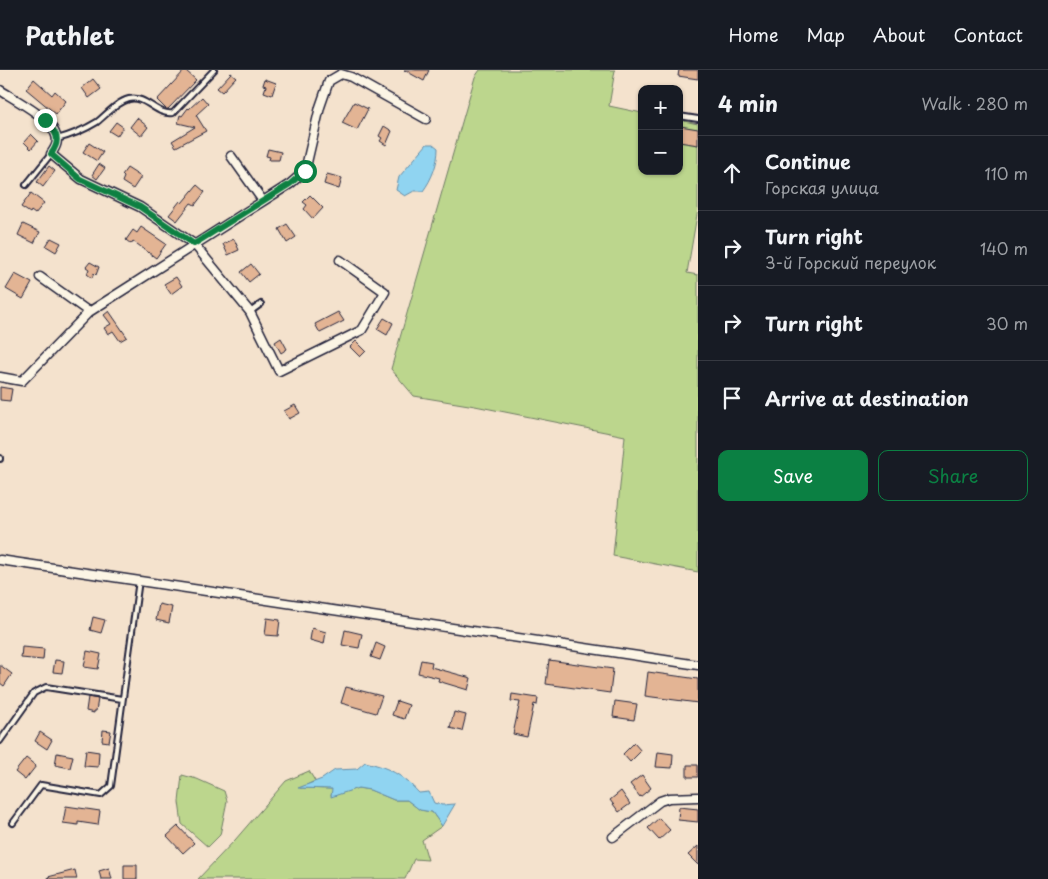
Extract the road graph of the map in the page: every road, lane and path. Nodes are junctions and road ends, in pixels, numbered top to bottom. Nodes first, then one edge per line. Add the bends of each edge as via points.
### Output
1 (214, 70) edge
2 (0, 90) edge
3 (683, 117) edge
4 (426, 119) dead end
5 (698, 119) edge
6 (57, 139) junction
7 (51, 154) junction
8 (231, 156) dead end
9 (26, 185) dead end
10 (263, 201) junction
11 (194, 244) junction
12 (340, 260) dead end
13 (40, 277) dead end
14 (262, 304) dead end
15 (89, 312) junction
16 (250, 312) junction
17 (0, 376) edge
18 (0, 560) edge
19 (139, 580) junction
20 (698, 665) edge
21 (122, 699) junction
22 (0, 741) edge
23 (698, 797) edge
24 (13, 823) dead end
25 (613, 837) dead end

1 - 6 lane via 173,113 162,112 142,100 129,99 76,134
2 - 6 street via 45,120 55,130
3 - 5 lane
4 - 10 street via 351,77 341,74 334,77 329,81 320,107 305,171
6 - 7 street
7 - 9 lane
7 - 11 street via 80,179 140,207
8 - 10 street
10 - 11 street
11 - 15 street
11 - 16 street
12 - 16 street via 385,292 362,330 279,371
13 - 15 street
14 - 16 lane
15 - 17 street via 22,381
18 - 19 street
19 - 20 street
19 - 21 lane
21 - 22 lane via 46,687 34,693
21 - 24 lane via 111,786 101,795 41,785
23 - 25 street via 660,801

